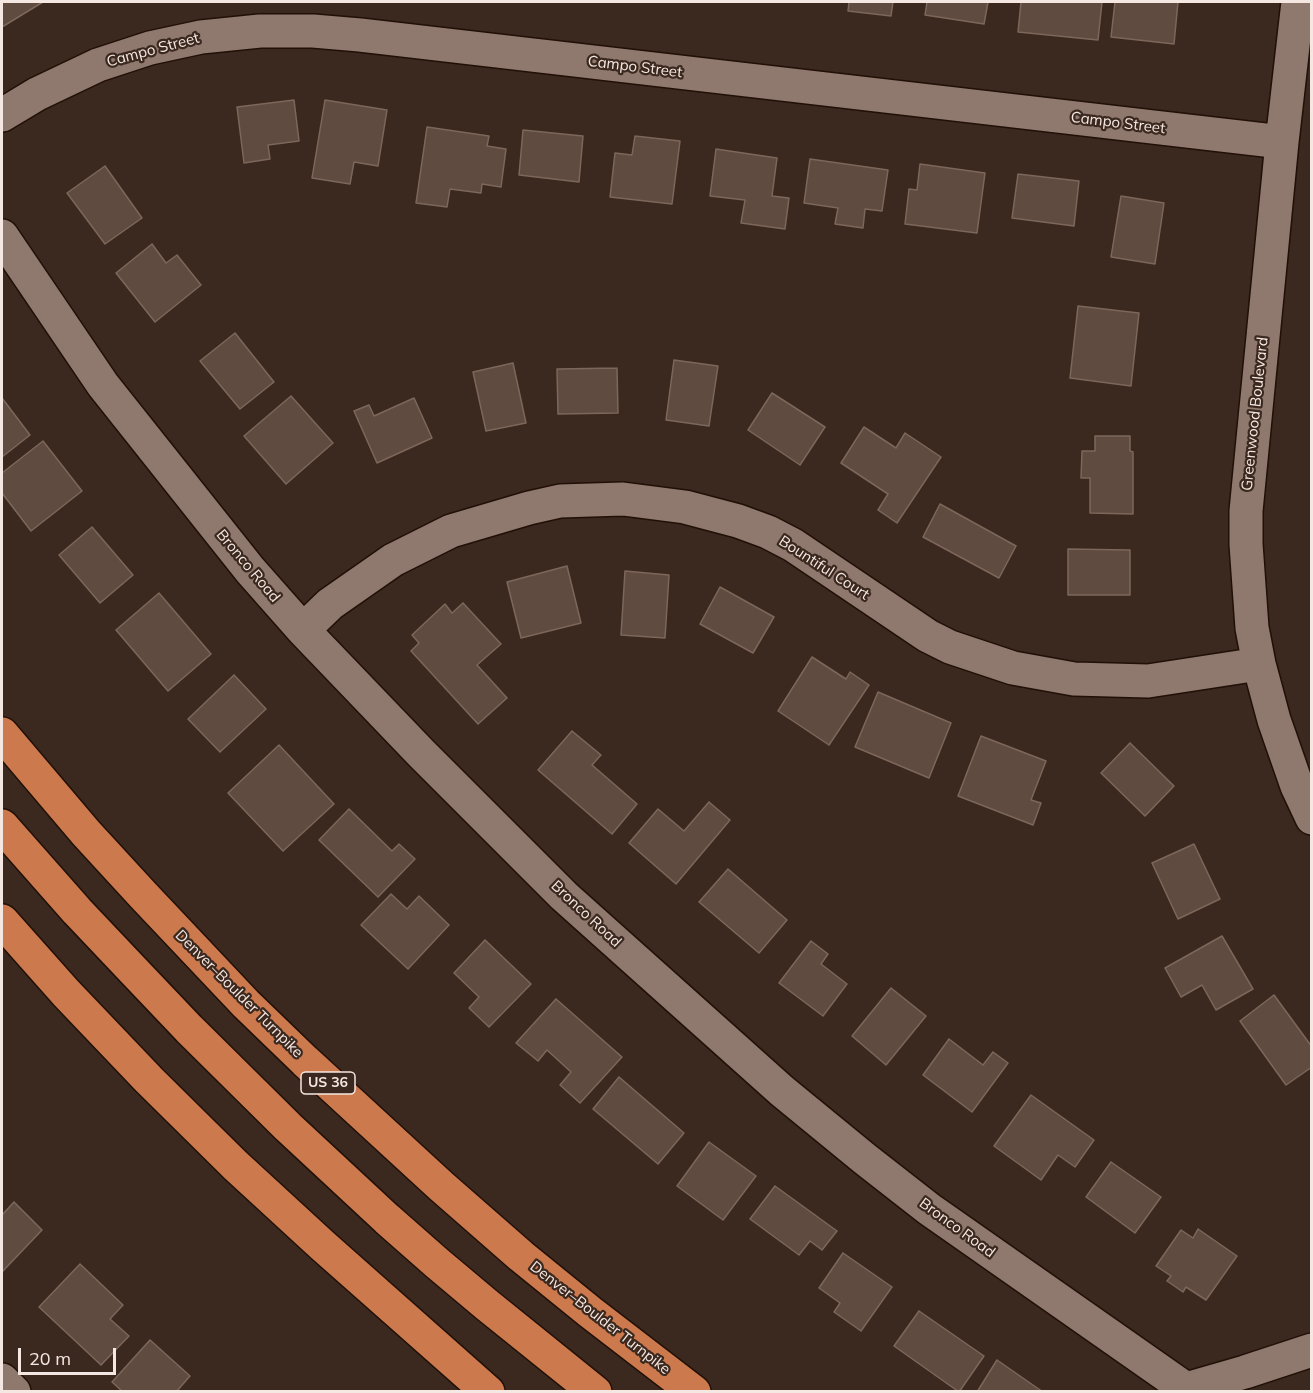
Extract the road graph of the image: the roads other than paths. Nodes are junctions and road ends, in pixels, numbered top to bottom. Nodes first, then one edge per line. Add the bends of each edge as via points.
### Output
1 (1298, 2) edge
2 (2, 115) edge
3 (1282, 142) junction
4 (2, 236) edge
5 (303, 630) junction
6 (1259, 664) junction
7 (2, 734) edge
8 (1311, 818) edge
9 (2, 826) edge
10 (2, 921) edge
11 (1311, 1350) edge
12 (2, 1380) edge
13 (14, 1392) edge
14 (488, 1392) edge
15 (595, 1392) edge
16 (694, 1392) edge

1 - 3 street, Greenwood Boulevard
2 - 3 street, Campo Street via 98,65 150,48 260,30 360,35
3 - 6 street, Greenwood Boulevard via 1246,511 1252,628
4 - 5 street, Bronco Road via 103,385 250,570
5 - 6 street, Bountiful Court via 330,604 393,560 451,531 560,501 623,499 685,507 768,532 928,636 1013,668 1074,679 1148,681
5 - 11 street, Bronco Road via 564,896 782,1091 929,1209 1186,1389
6 - 8 street, Greenwood Boulevard via 1274,720
7 - 16 highway, Denver–Boulder Turnpike / US 36 via 158,912 305,1061 521,1256
9 - 15 highway via 131,968 288,1127 437,1263
10 - 14 highway via 149,1080 235,1165
12 - 13 street

